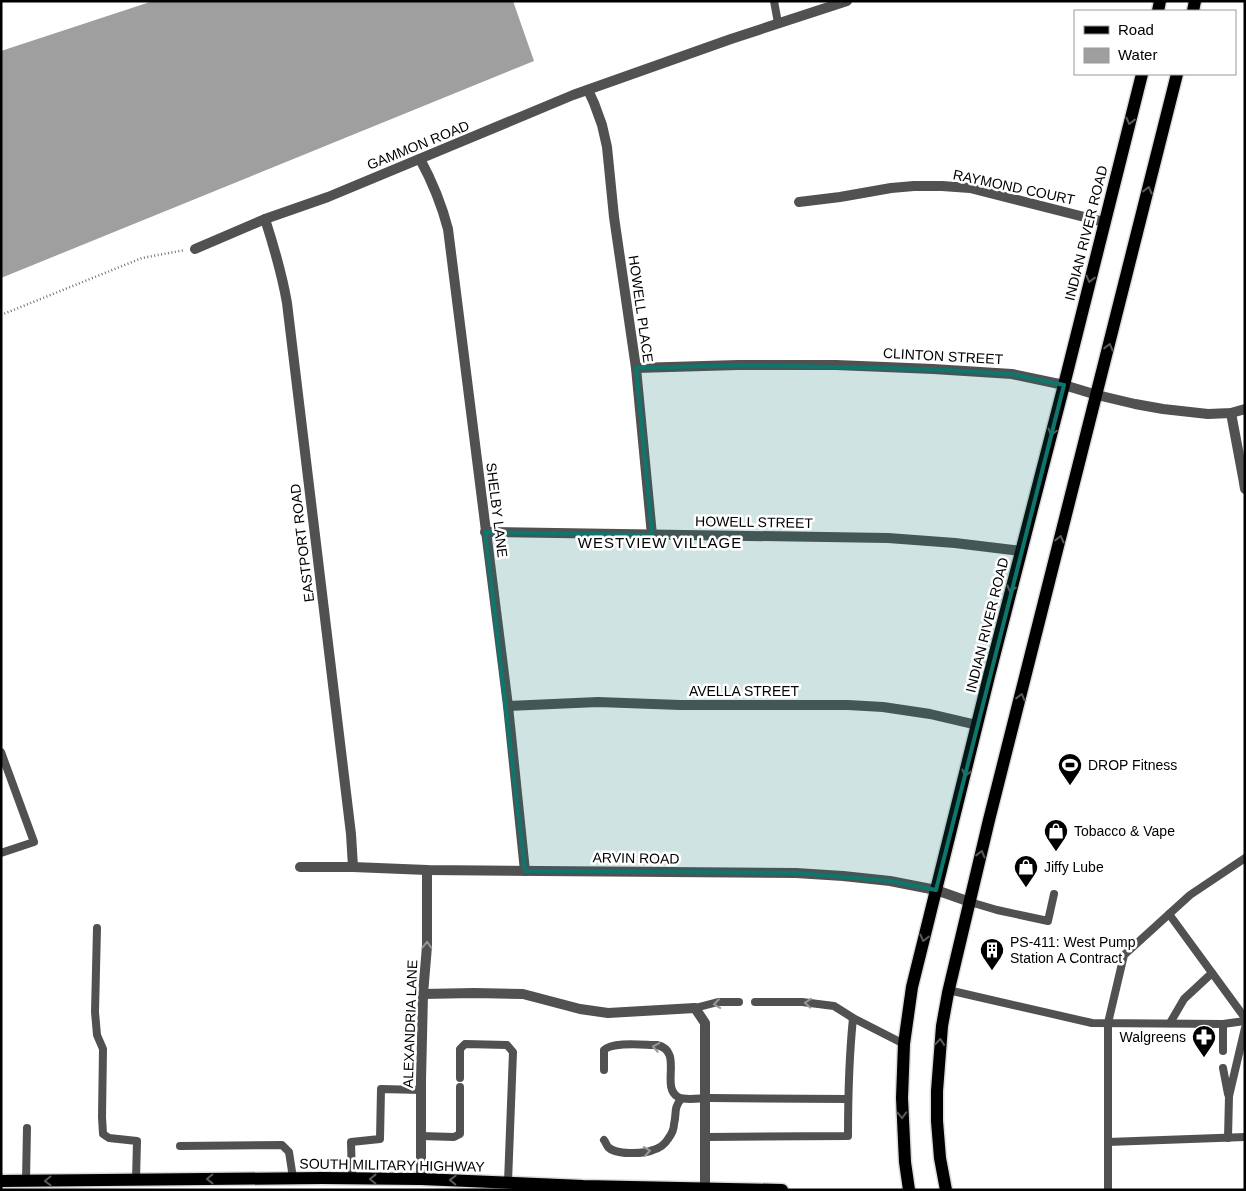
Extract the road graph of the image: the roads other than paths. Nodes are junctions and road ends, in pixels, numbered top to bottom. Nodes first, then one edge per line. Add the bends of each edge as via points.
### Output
1 (774, 1) edge
2 (847, 1) edge
3 (778, 23) junction
4 (1142, 75) edge
5 (1177, 75) edge
6 (588, 90) junction
7 (420, 159) junction
8 (799, 202) dead end
9 (264, 219) junction
10 (1104, 222) junction
11 (195, 249) road end
12 (636, 368) junction
13 (1064, 385) junction
14 (1097, 395) junction
15 (1245, 409) edge
16 (1231, 413) junction
17 (1245, 489) edge
18 (485, 532) junction
19 (652, 534) junction
20 (1021, 551) junction
21 (508, 706) junction
22 (978, 725) junction
23 (1, 752) edge
24 (1, 853) edge
25 (1245, 858) edge
26 (300, 867) dead end
27 (353, 867) junction
28 (427, 870) junction
29 (525, 871) junction
30 (936, 890) junction
31 (1054, 894) dead end
32 (970, 902) junction
33 (1169, 914) junction
34 (97, 928) dead end
35 (1212, 973) junction
36 (948, 990) junction
37 (423, 994) junction
38 (739, 1002) dead end
39 (755, 1002) dead end
40 (695, 1008) junction
41 (854, 1018) junction
42 (1245, 1019) edge
43 (1108, 1023) junction
44 (1170, 1023) junction
45 (1223, 1024) junction
46 (1245, 1028) edge
47 (904, 1044) junction
48 (1223, 1051) dead end
49 (1223, 1068) dead end
50 (604, 1070) dead end
51 (460, 1078) dead end
52 (460, 1087) dead end
53 (421, 1090) junction
54 (1229, 1096) junction
55 (705, 1098) junction
56 (681, 1099) junction
57 (848, 1099) junction
58 (27, 1128) dead end
59 (421, 1136) junction
60 (705, 1137) junction
61 (1245, 1137) edge
62 (1228, 1138) junction
63 (604, 1140) dead end
64 (1108, 1142) junction
65 (180, 1146) dead end
66 (293, 1178) junction
67 (352, 1178) junction
68 (421, 1179) junction
69 (136, 1180) junction
70 (1, 1181) edge
71 (508, 1182) junction
72 (26, 1185) edge
73 (705, 1188) junction
74 (782, 1190) edge
75 (909, 1190) edge
76 (946, 1190) edge
77 (1108, 1190) edge

1 - 3 lane
2 - 3 street, GAMMON ROAD
3 - 6 street, GAMMON ROAD
4 -> 10 main road, INDIAN RIVER ROAD
14 -> 5 main road
6 - 7 street, GAMMON ROAD
6 - 12 street, HOWELL PLACE via 607,148
7 - 9 street, GAMMON ROAD
7 - 18 street, SHELBY LANE via 432,181 448,229
8 - 10 street, RAYMOND COURT via 898,187 942,186 970,188
9 - 11 street, GAMMON ROAD
9 - 27 street, EASTPORT ROAD via 274,244 287,303 352,834
10 -> 13 main road, INDIAN RIVER ROAD
12 - 13 street, CLINTON STREET via 836,365 1012,374
12 - 19 street, HOWELL PLACE
13 - 14 street, CLINTON STREET
13 -> 20 main road, INDIAN RIVER ROAD
14 - 16 street, CLINTON STREET via 1162,409
32 -> 14 main road
15 - 16 street, CLINTON STREET
16 - 17 street
18 - 19 street, HOWELL STREET
18 - 21 street, SHELBY LANE
19 - 20 street, HOWELL STREET via 888,538
20 -> 22 main road, INDIAN RIVER ROAD
21 - 22 street, AVELLA STREET via 598,702 883,706
21 - 29 street, SHELBY LANE
22 -> 30 main road, INDIAN RIVER ROAD
23 - 24 lane via 34,842
25 - 33 lane via 1190,895
26 - 27 street, ARVIN ROAD
27 - 28 street, ARVIN ROAD
28 - 29 street, ARVIN ROAD
37 -> 28 street, ALEXANDRIA LANE
29 - 30 street, ARVIN ROAD via 843,876
30 - 32 street, ARVIN ROAD
30 -> 47 main road, INDIAN RIVER ROAD via 912,987
31 - 32 lane via 1048,921
32 - 36 main road
33 - 35 lane
33 - 43 lane via 1124,955
34 - 69 lane via 95,1012 97,1035 103,1049 103,1134 109,1138 137,1141
35 - 42 lane
35 - 44 lane via 1184,999
36 - 43 lane via 1092,1023
76 -> 36 main road via 938,1140 937,1084
37 - 40 street via 523,994 608,1013
37 - 53 street, ALEXANDRIA LANE
38 -> 40 lane via 718,1002
41 -> 39 lane via 834,1006
40 - 55 street via 705,1023
41 - 47 lane
41 - 57 lane
42 - 45 lane
43 - 44 lane
43 - 64 lane
44 - 45 lane
45 - 48 lane
46 - 54 lane
47 -> 75 main road, INDIAN RIVER ROAD via 902,1106
49 - 54 lane
56 -> 50 lane via 673,1092 671,1059 663,1046 606,1047
51 - 71 lane via 460,1049 465,1044 507,1045 513,1052
52 - 59 lane via 460,1134 454,1137
53 - 59 street, ALEXANDRIA LANE
53 - 67 lane via 381,1089 380,1139 351,1142
54 - 62 lane
55 - 56 lane
55 - 57 lane
55 - 60 street
63 -> 56 lane via 607,1146 623,1152 645,1152 662,1146 669,1138 675,1109
57 - 60 lane via 848,1136
58 - 72 lane
59 - 68 street, ALEXANDRIA LANE
60 - 73 street
61 - 62 lane
62 - 64 lane
64 - 77 lane
65 - 66 lane via 282,1145 289,1152
66 - 67 main road, SOUTH MILITARY HIGHWAY
66 -> 69 main road, SOUTH MILITARY HIGHWAY
68 -> 67 main road, SOUTH MILITARY HIGHWAY
71 -> 68 main road, SOUTH MILITARY HIGHWAY
69 -> 72 main road, SOUTH MILITARY HIGHWAY
70 - 72 main road, SOUTH MILITARY HIGHWAY
71 - 73 main road, SOUTH MILITARY HIGHWAY
73 - 74 main road, SOUTH MILITARY HIGHWAY

